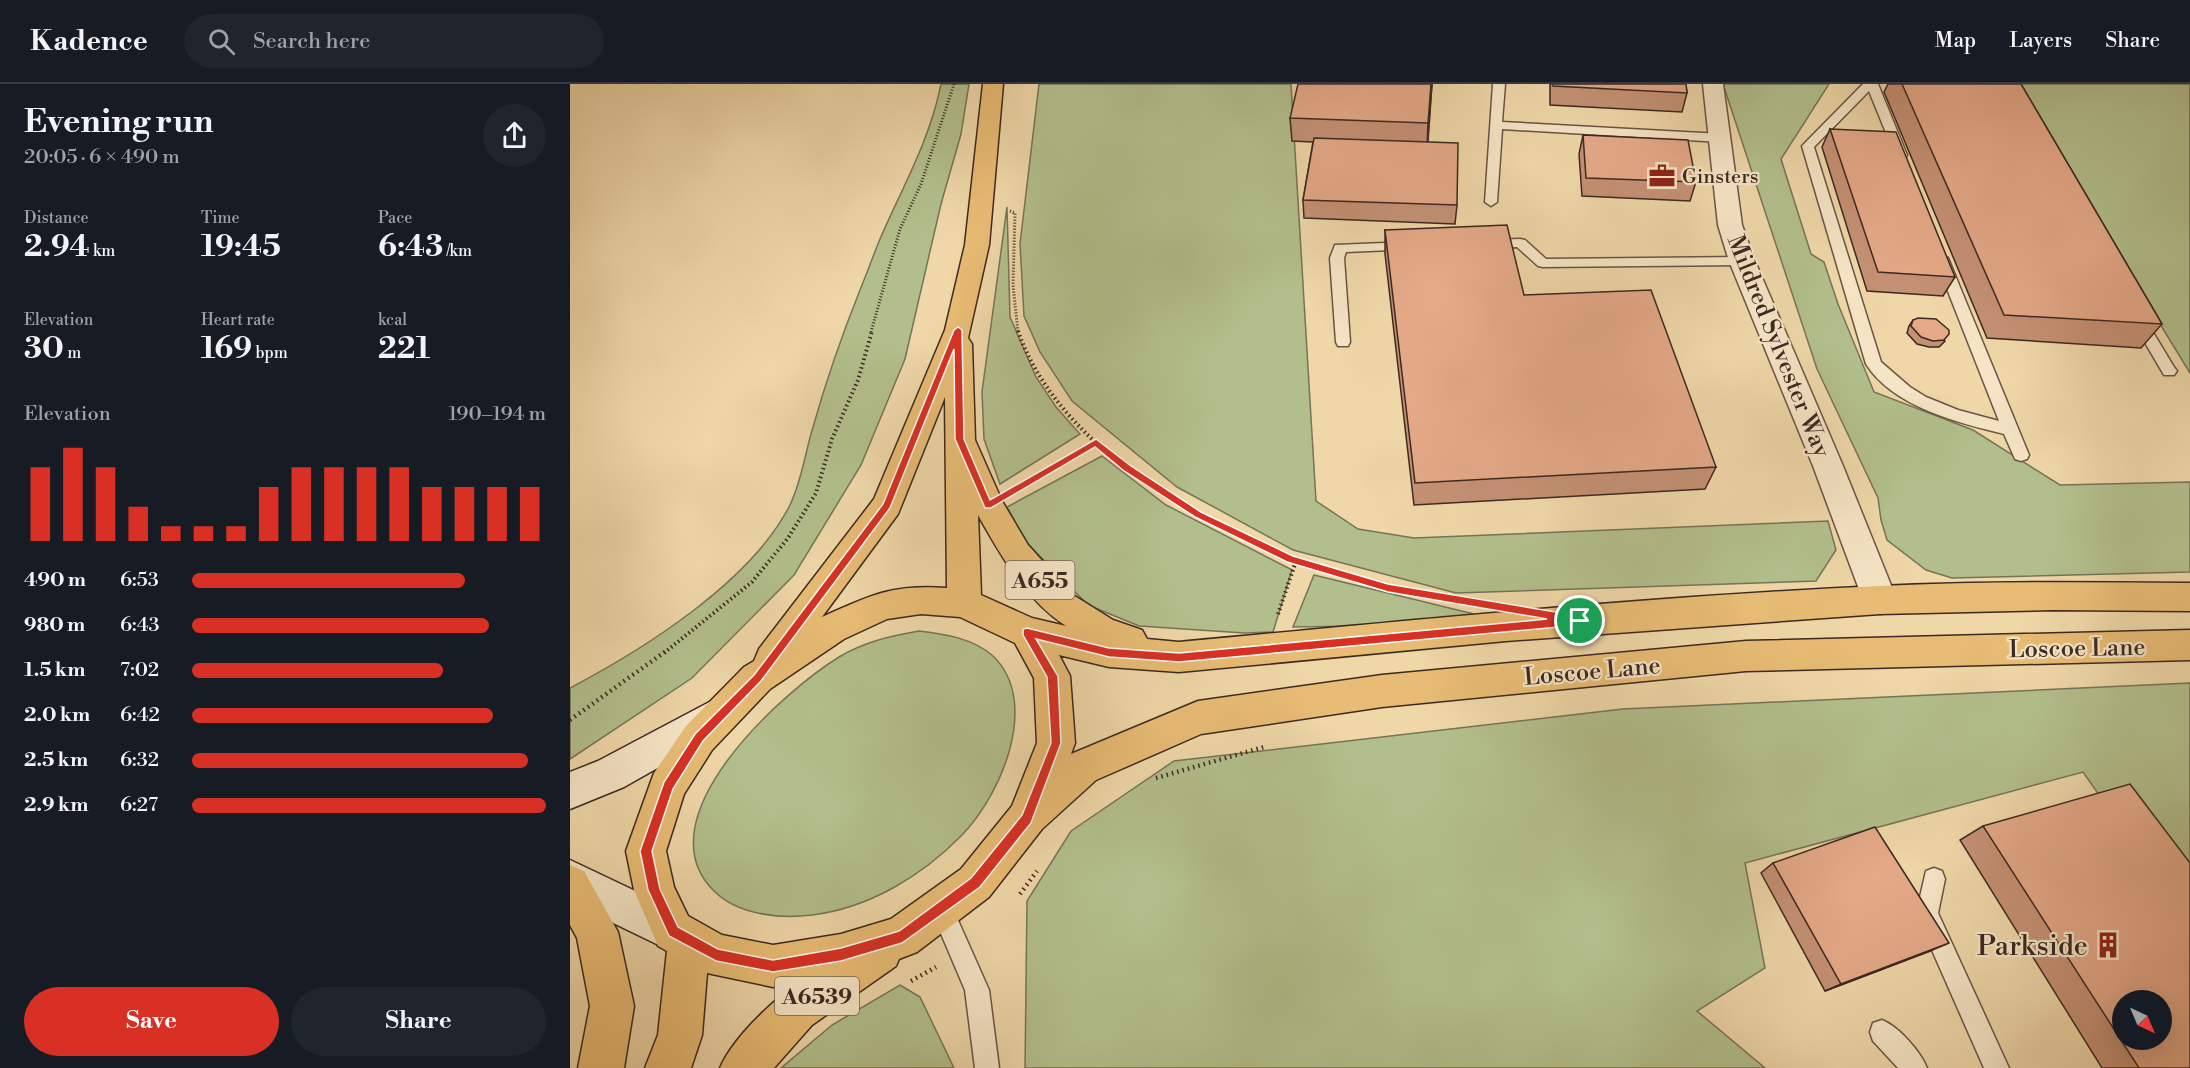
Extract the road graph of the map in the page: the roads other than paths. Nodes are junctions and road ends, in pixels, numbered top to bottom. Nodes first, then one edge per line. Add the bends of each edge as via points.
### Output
1 (993, 84) edge
2 (1499, 84) edge
3 (1713, 84) edge
4 (1871, 84) edge
5 (1496, 125) junction
6 (1721, 138) junction
7 (1907, 170) edge
8 (1491, 202) dead end
9 (1472, 244) edge
10 (1937, 245) edge
11 (1424, 246) edge
12 (1742, 261) junction
13 (2133, 309) edge
14 (958, 330) junction
15 (1343, 342) dead end
16 (2169, 371) dead end
17 (2010, 429) junction
18 (960, 439) junction
19 (2020, 455) dead end
20 (2190, 597) edge
21 (1880, 600) junction
22 (964, 603) junction
23 (1027, 632) junction
24 (2190, 645) edge
25 (1179, 657) junction
26 (757, 678) junction
27 (726, 710) junction
28 (570, 791) edge
29 (1027, 819) junction
30 (1934, 879) dead end
31 (570, 880) edge
32 (570, 885) edge
33 (942, 908) junction
34 (681, 936) junction
35 (902, 937) junction
36 (1882, 1032) dead end
37 (601, 1068) edge
38 (668, 1068) edge
39 (743, 1068) edge
40 (987, 1068) edge
41 (1915, 1068) edge
42 (1997, 1068) edge

1 - 14 main road, A655 via 977,244
2 - 5 lane
3 - 6 street, Mildred Sylvester Way
4 - 7 lane
4 - 17 lane via 1808,146 1874,364 1918,402
5 - 6 lane
5 - 8 lane
6 - 12 street, Mildred Sylvester Way via 1730,225
9 - 12 lane via 1520,243 1543,263
10 - 17 lane
11 - 15 lane via 1340,248 1336,258
12 - 21 street, Mildred Sylvester Way
13 - 16 lane
14 - 18 main road, A655
14 - 26 main road, A655 via 886,505
17 - 19 lane
18 - 22 main road, A655
18 - 25 main road, A655 via 988,505 1017,554 1061,604 1102,632
20 - 21 main road, Loscoe Lane / A655
21 - 25 main road, Loscoe Lane / A655 via 1517,625
22 - 23 main road, Loscoe Lane
22 - 26 main road via 921,600 884,605 832,629
23 - 25 main road, Loscoe Lane / A655 via 1109,652
23 - 29 main road via 1052,676 1056,743
24 - 29 main road, Loscoe Lane via 1746,656 1382,691 1261,708 1198,718 1083,767
26 - 27 main road
27 - 28 street via 611,774
27 - 34 main road via 699,738 668,786 646,851 654,890
29 - 33 main road via 975,882
30 - 42 lane via 1927,914
31 - 34 street
32 - 37 main road via 597,932 612,1006
33 - 35 main road
33 - 40 lane via 977,990
34 - 35 main road via 716,955 773,966 841,954
34 - 38 main road via 680,1035
35 - 39 main road, A6539 via 797,1010
36 - 41 lane

